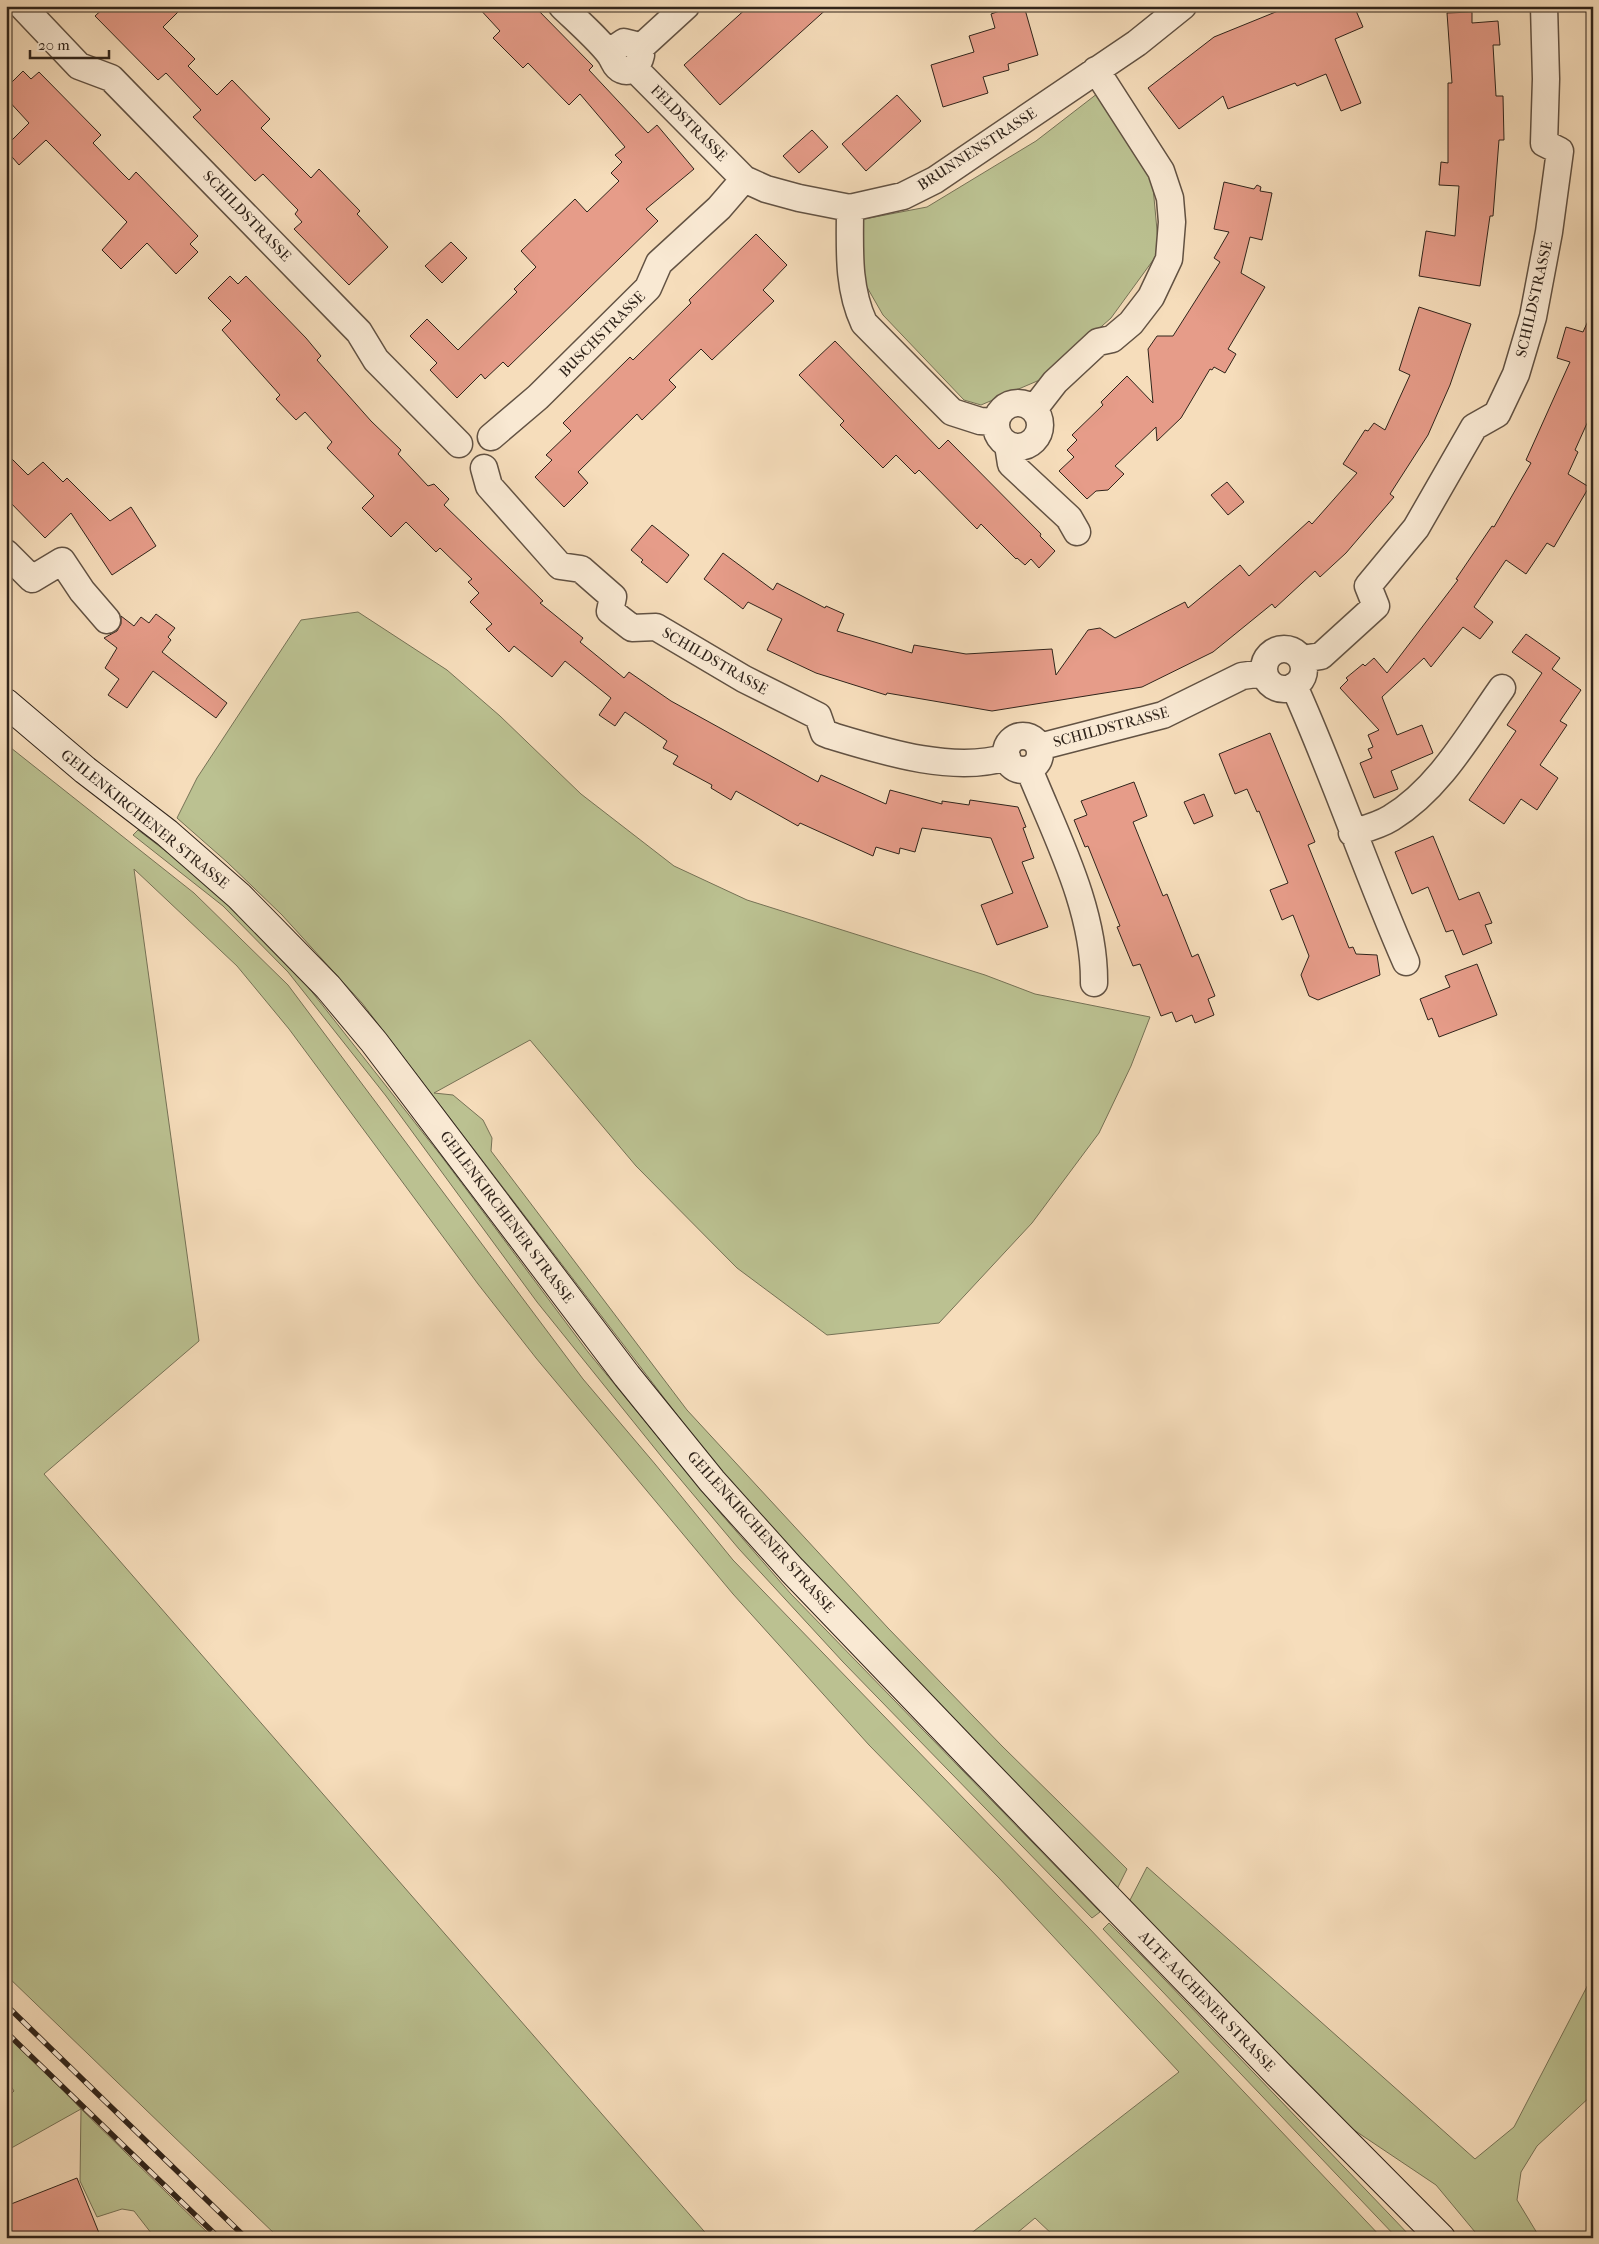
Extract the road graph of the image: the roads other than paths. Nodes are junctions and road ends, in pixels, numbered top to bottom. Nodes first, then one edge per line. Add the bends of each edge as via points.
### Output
1 (22, 6) edge
2 (562, 6) edge
3 (686, 6) edge
4 (1183, 6) edge
5 (1544, 6) edge
6 (624, 58) junction
7 (1096, 70) junction
8 (744, 179) junction
9 (850, 208) junction
10 (1034, 409) junction
11 (996, 422) junction
12 (491, 437) junction
13 (459, 444) junction
14 (1008, 445) junction
15 (484, 468) junction
16 (1077, 532) dead end
17 (6, 552) edge
18 (107, 620) dead end
19 (1302, 658) junction
20 (1264, 673) junction
21 (1294, 686) junction
22 (1502, 688) dead end
23 (6, 703) edge
24 (1025, 757) junction
25 (1352, 834) junction
26 (1406, 962) dead end
27 (1094, 983) dead end
28 (976, 1762) joint
29 (1441, 2238) edge

1 - 13 street, SCHILDSTRASSE via 79,66 111,78 155,122 359,332 376,360
2 - 6 street
3 - 6 street
4 - 7 street, BRUNNENSTRASSE via 1137,44
5 - 19 street, SCHILDSTRASSE via 1544,143 1560,151 1550,232 1533,316 1516,374 1496,414 1474,427 1416,528 1368,586 1376,606 1321,656
6 - 8 street, FELDSTRASSE
7 - 9 street, BRUNNENSTRASSE via 935,180 903,196
7 - 10 street via 1160,171 1170,198 1169,259 1151,298 1131,323 1112,339 1098,342 1056,382
8 - 9 street, BRUNNENSTRASSE via 791,196
8 - 12 street, BUSCHSTRASSE via 719,208 659,263 648,288 538,397
9 - 11 street via 851,282 864,323 952,412 980,421
10 - 11 street via 1026,404 1010,404 1003,408
10 - 14 street via 1040,426 1033,441 1025,446
11 - 14 street via 998,435
12 - 13 street via 473,431
12 - 15 street via 496,454
13 - 15 street, SCHILDSTRASSE via 458,451 464,464 470,468
14 - 16 street via 1012,464 1063,512
15 - 24 street, SCHILDSTRASSE via 489,486 560,566 581,569 613,597 610,611 632,628 656,627 744,679 818,716 824,732 900,756 988,763
17 - 18 street via 32,579 62,561
19 - 20 street via 1286,648 1276,650 1264,664
19 - 21 street via 1304,674
20 - 21 street via 1268,682 1276,687
20 - 24 street, SCHILDSTRASSE via 1242,676 1163,715
21 - 25 street via 1326,756
22 - 25 street via 1423,794 1390,818
23 - 28 main road, GEILENKIRCHENER STRASSE via 217,877 328,987 374,1042 627,1376 712,1481 792,1570
24 - 27 street via 1085,911 1094,952
25 - 26 street
28 - 29 main road, ALTE AACHENER STRASSE

